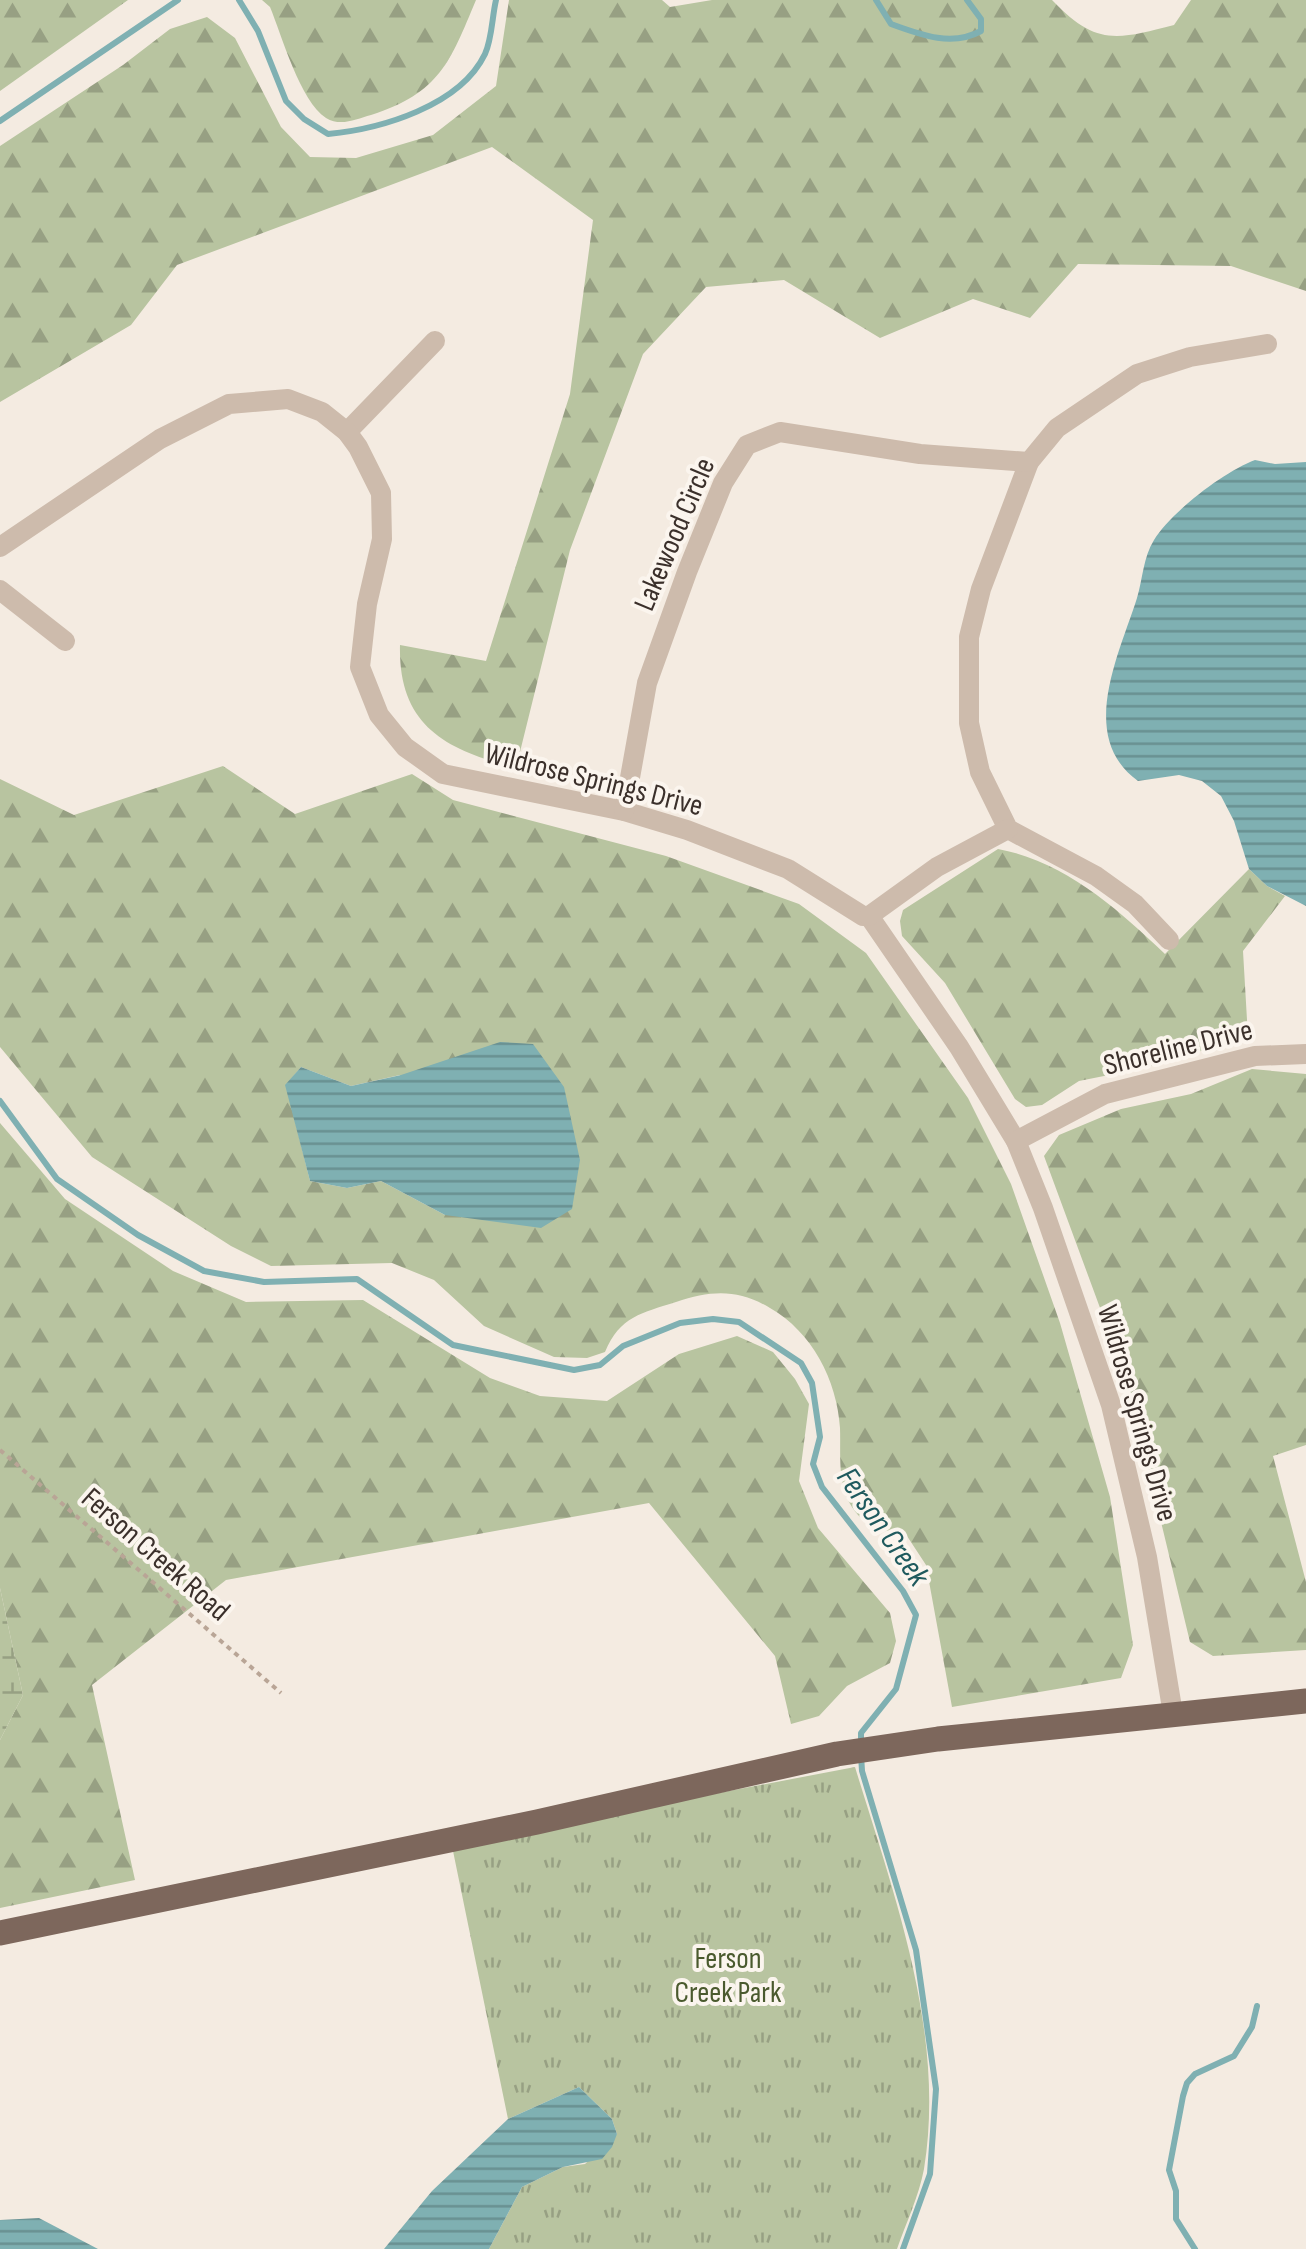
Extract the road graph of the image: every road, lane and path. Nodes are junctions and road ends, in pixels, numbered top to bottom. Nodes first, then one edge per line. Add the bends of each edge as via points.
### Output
1 (435, 341) dead end
2 (1266, 344) dead end
3 (347, 432) junction
4 (1029, 462) junction
5 (0, 547) edge
6 (0, 590) edge
7 (65, 641) dead end
8 (624, 811) junction
9 (1008, 829) junction
10 (869, 916) junction
11 (1169, 940) dead end
12 (1306, 1054) edge
13 (1016, 1141) junction
14 (0, 1450) edge
15 (282, 1693) dead end
16 (1306, 1701) edge
17 (1174, 1714) junction
18 (0, 1934) edge

1 - 3 street
2 - 4 street via 1137,374 1057,428
3 - 5 street, Wildrose Springs Drive via 322,412 288,399 229,404 160,439
3 - 8 street, Wildrose Springs Drive via 380,492 382,540 360,667 379,715 405,747 444,774
4 - 8 street, Lakewood Circle via 920,454 780,432 747,445 723,483 647,683
4 - 9 street via 970,637 969,723 980,772
6 - 7 street
8 - 10 street, Wildrose Springs Drive via 788,868
9 - 10 street
9 - 11 street via 1096,876
10 - 13 street, Wildrose Springs Drive via 960,1046
12 - 13 street, Shoreline Drive via 1255,1056 1104,1094
13 - 17 street, Wildrose Springs Drive via 1111,1405 1147,1556
14 - 15 path, Ferson Creek Road
16 - 17 main road
17 - 18 main road via 837,1754

